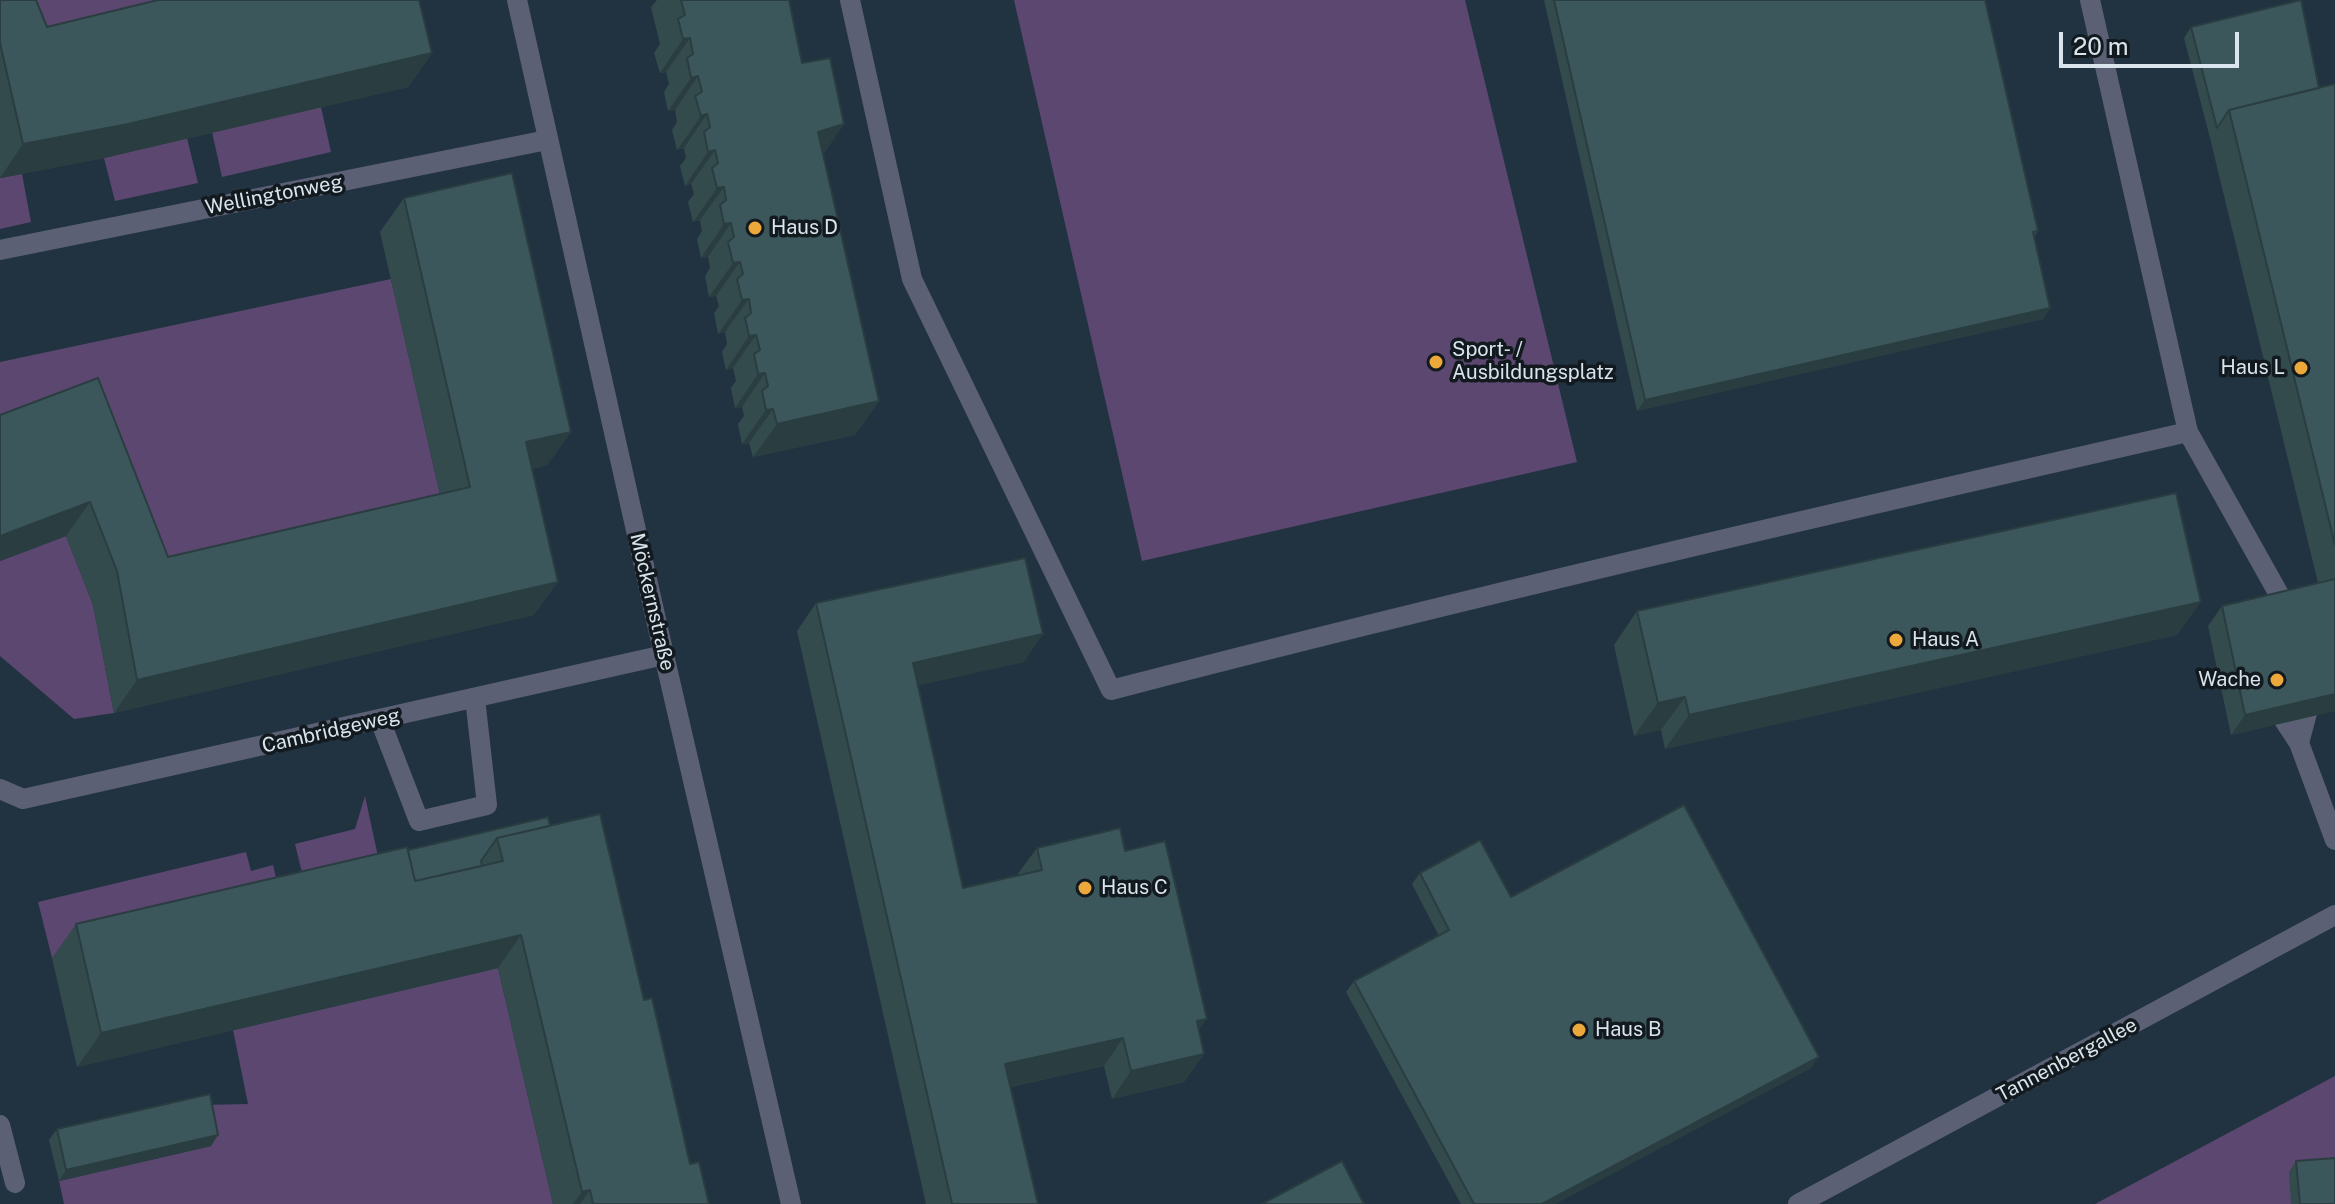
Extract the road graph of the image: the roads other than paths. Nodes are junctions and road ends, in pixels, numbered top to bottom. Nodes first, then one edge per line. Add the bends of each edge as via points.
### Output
1 (517, 0) edge
2 (850, 0) edge
3 (2090, 0) edge
4 (547, 140) junction
5 (0, 250) edge
6 (2188, 432) junction
7 (2263, 565) junction
8 (2260, 595) edge
9 (2299, 629) edge
10 (664, 655) junction
11 (2307, 667) edge
12 (2264, 676) edge
13 (475, 698) junction
14 (380, 720) junction
15 (2299, 743) junction
16 (0, 789) edge
17 (2335, 840) edge
18 (2335, 915) edge
19 (0, 1125) edge
20 (15, 1183) dead end
21 (791, 1204) edge
22 (1798, 1204) edge

1 - 4 street, Möckernstraße
2 - 6 street via 912,279 1111,690
3 - 6 street
4 - 5 street, Wellingtonweg
4 - 10 street, Möckernstraße
6 - 7 street
7 - 8 street
7 - 9 street
10 - 13 street, Cambridgeweg
10 - 21 street, Möckernstraße
11 - 15 street via 2313,692
12 - 15 street via 2270,702
13 - 14 street, Cambridgeweg
13 - 14 street via 487,805 474,809 419,821
14 - 16 street, Cambridgeweg via 23,799
15 - 17 street
18 - 22 street, Tannenbergallee
19 - 20 street

